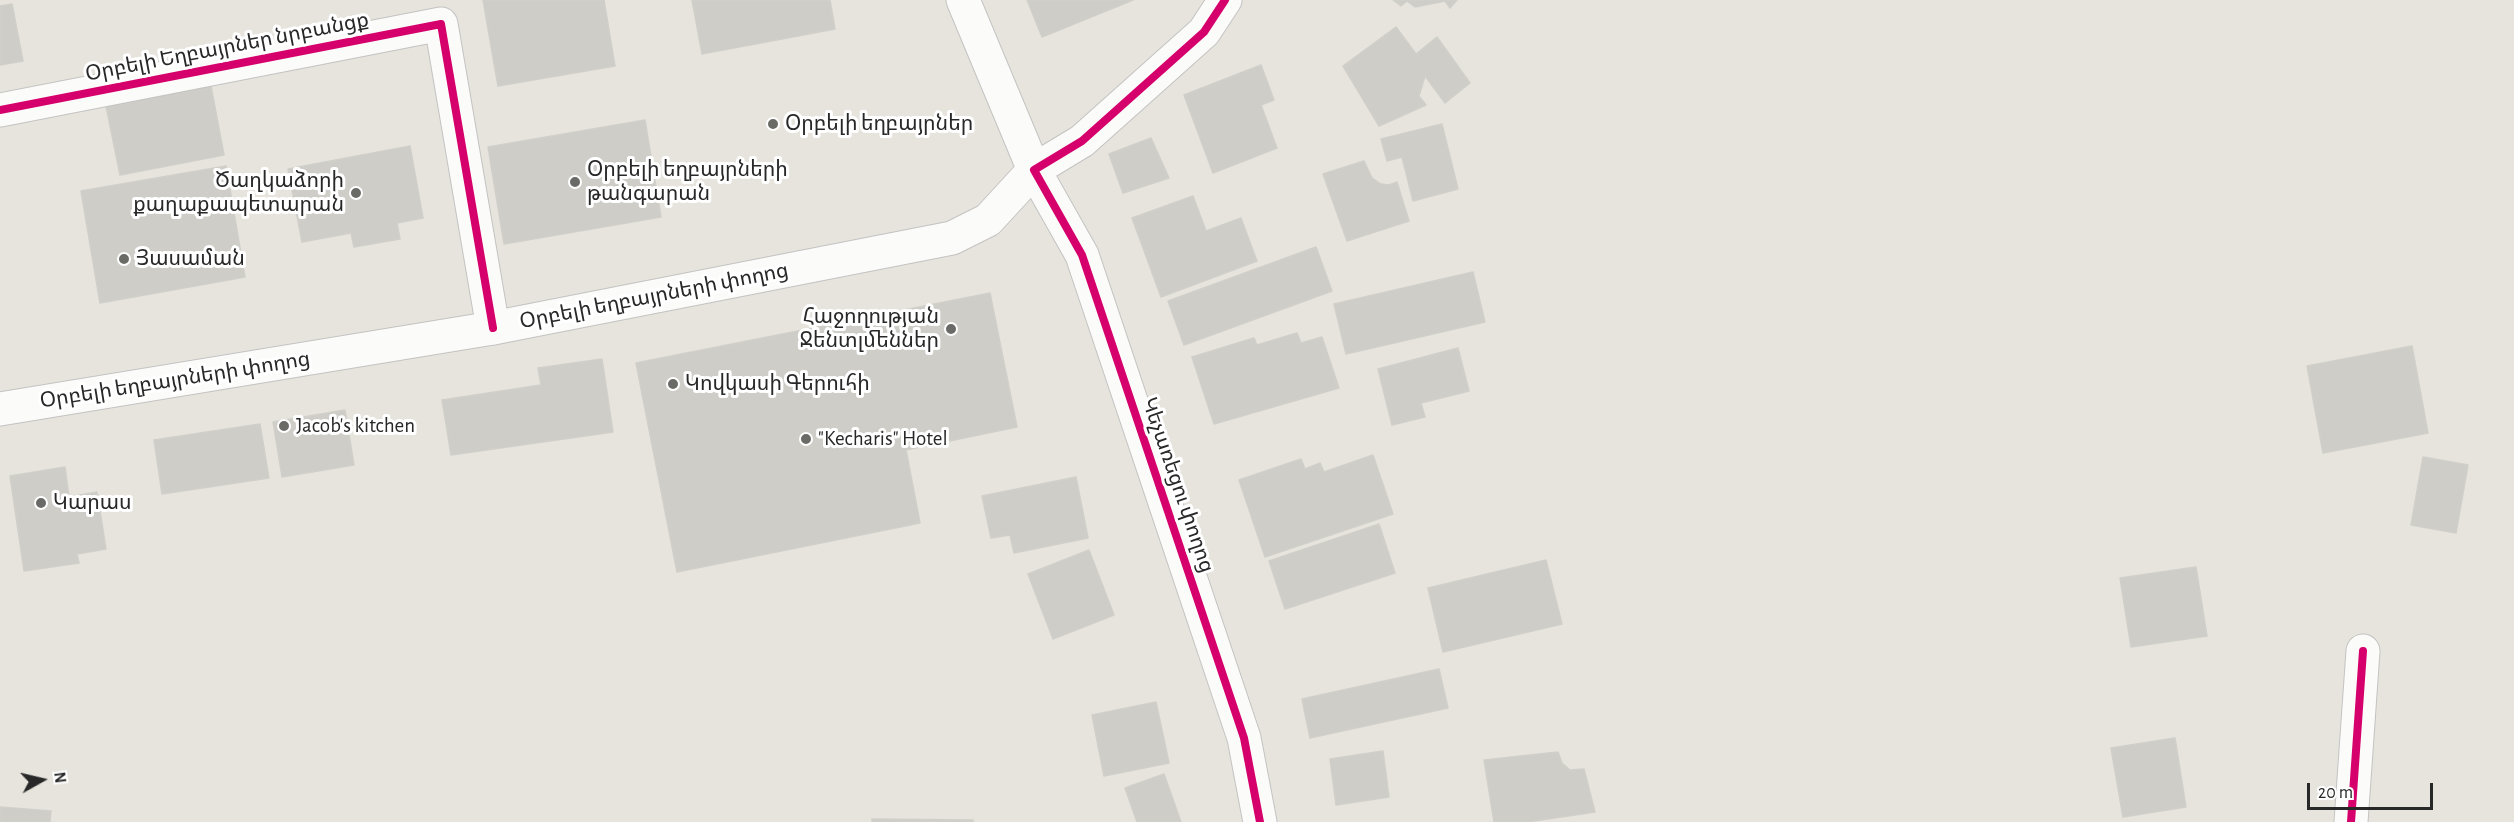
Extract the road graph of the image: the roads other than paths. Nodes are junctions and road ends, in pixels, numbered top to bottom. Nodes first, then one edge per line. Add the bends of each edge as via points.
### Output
1 (963, 0) edge
2 (1225, 0) edge
3 (0, 110) edge
4 (1034, 170) junction
5 (493, 328) junction
6 (0, 409) edge
7 (2363, 651) dead end
8 (1260, 822) edge
9 (2351, 822) edge

1 - 4 street, Կեչառեցու փողոց
2 - 4 street, Օրբելի եղբայրների փողոց via 1204,32 1091,134
3 - 5 street, Օրբելի Եղբայրներ նրբանցք via 441,24
4 - 5 street, Օրբելի եղբայրների փողոց via 988,220 952,238
4 - 8 street, Կեչառեցու փողոց via 1082,255 1244,738
5 - 6 street, Օրբելի եղբայրների փողոց
7 - 9 street

